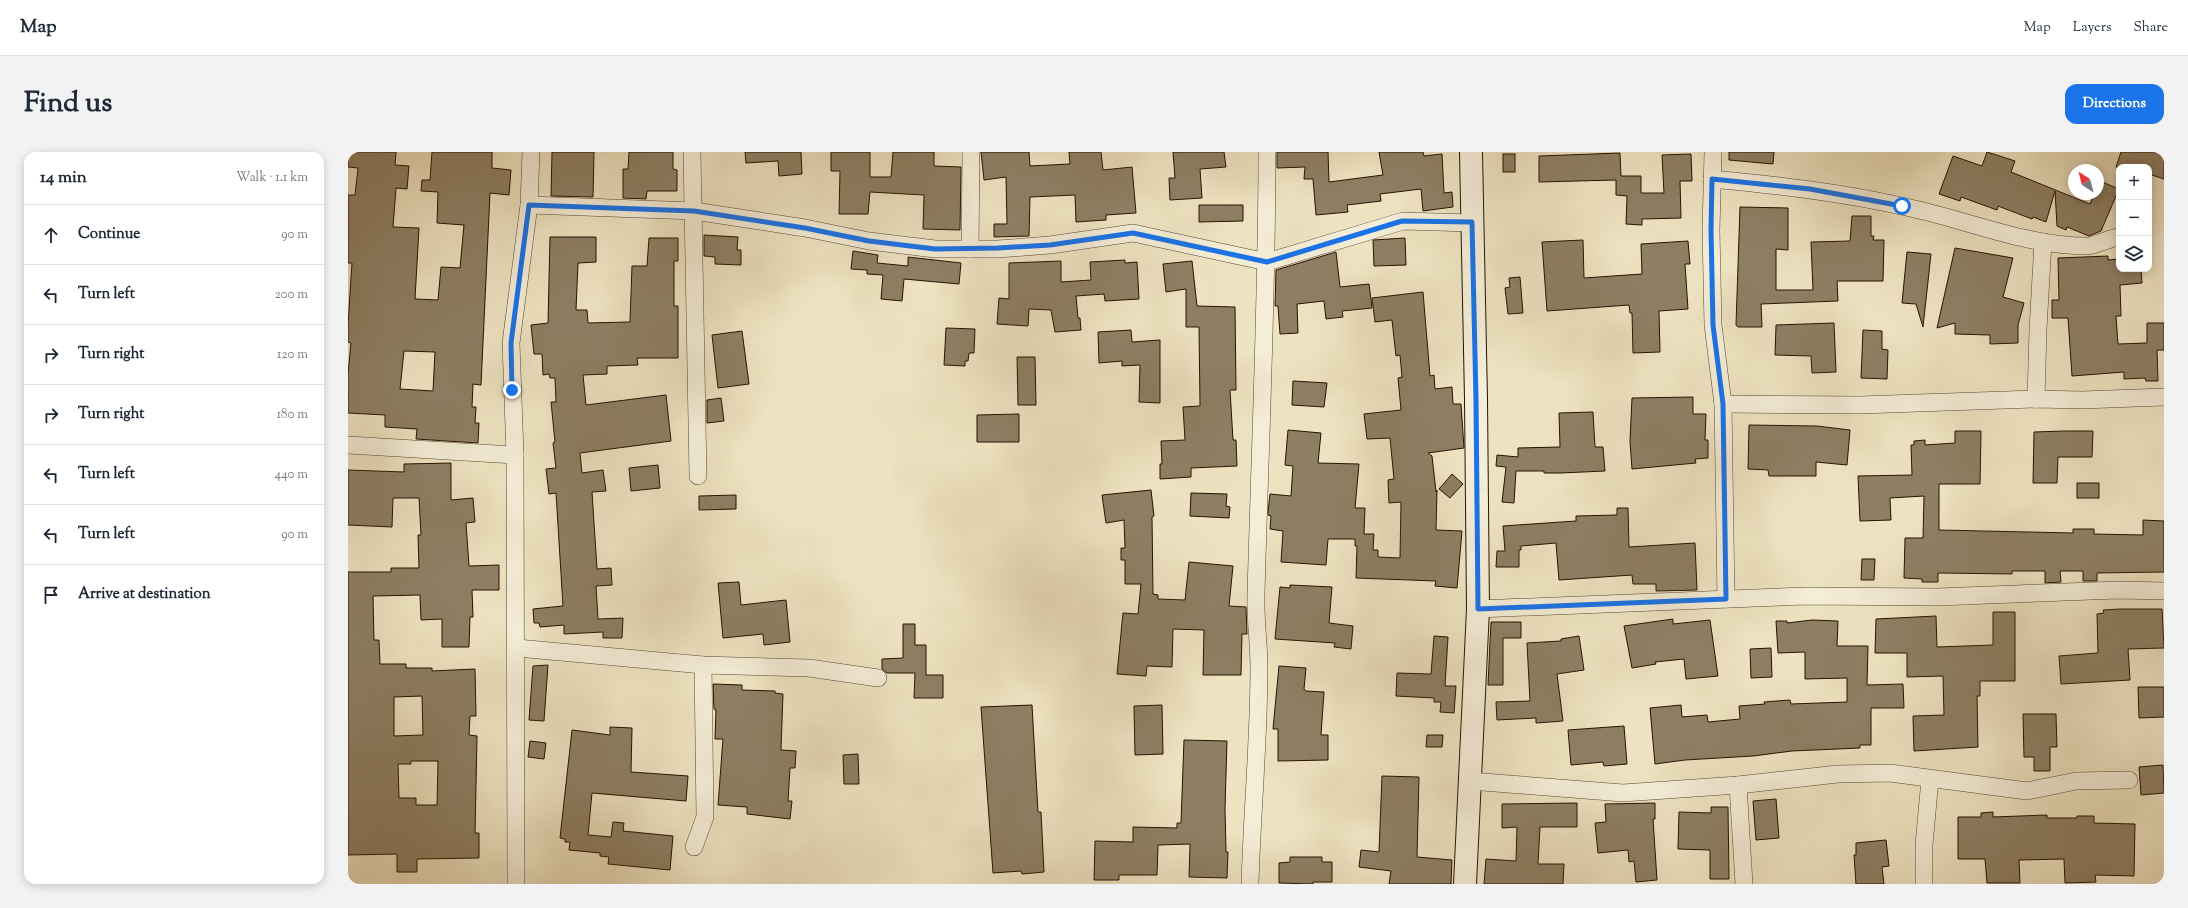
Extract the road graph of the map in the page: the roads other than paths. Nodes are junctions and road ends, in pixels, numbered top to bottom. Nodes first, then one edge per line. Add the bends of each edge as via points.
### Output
1 (531, 152) edge
2 (692, 152) edge
3 (971, 152) edge
4 (1266, 152) edge
5 (1471, 152) edge
6 (1714, 152) edge
7 (1712, 179) junction
8 (529, 205) junction
9 (694, 211) junction
10 (1472, 222) junction
11 (2116, 237) edge
12 (2043, 242) junction
13 (970, 248) junction
14 (1267, 262) junction
15 (2164, 397) edge
16 (2036, 399) junction
17 (1723, 404) junction
18 (348, 445) edge
19 (515, 456) junction
20 (698, 476) dead end
21 (2164, 591) edge
22 (1726, 599) junction
23 (1478, 609) junction
24 (517, 648) junction
25 (703, 665) junction
26 (878, 678) dead end
27 (1930, 779) junction
28 (2129, 780) dead end
29 (1470, 781) junction
30 (1738, 785) junction
31 (694, 847) dead end
32 (516, 884) edge
33 (1250, 884) edge
34 (1465, 884) edge
35 (1744, 884) edge
36 (1924, 884) edge

1 - 8 street
2 - 9 street
3 - 13 street
4 - 14 street
5 - 10 street
6 - 7 street
7 - 12 street via 1810,189 1902,206
7 - 17 street via 1713,325
8 - 9 street
8 - 19 street via 511,343
9 - 13 street via 869,241 935,249
9 - 20 street
10 - 14 street via 1402,221
10 - 23 street
11 - 12 street via 2090,246
12 - 16 street
13 - 14 street via 1050,245 1133,233
14 - 33 street via 1256,597 1259,666 1257,750
15 - 16 street
16 - 17 street via 1860,405
17 - 22 street
18 - 19 street
19 - 24 street
21 - 22 street
22 - 23 street
23 - 29 street
24 - 25 street
24 - 32 street
25 - 26 street via 809,668
25 - 31 street via 705,817
27 - 28 street via 2027,791 2076,781
27 - 30 street via 1890,773 1838,774
27 - 36 street via 1924,845
29 - 30 street via 1623,793
29 - 34 street
30 - 35 street

